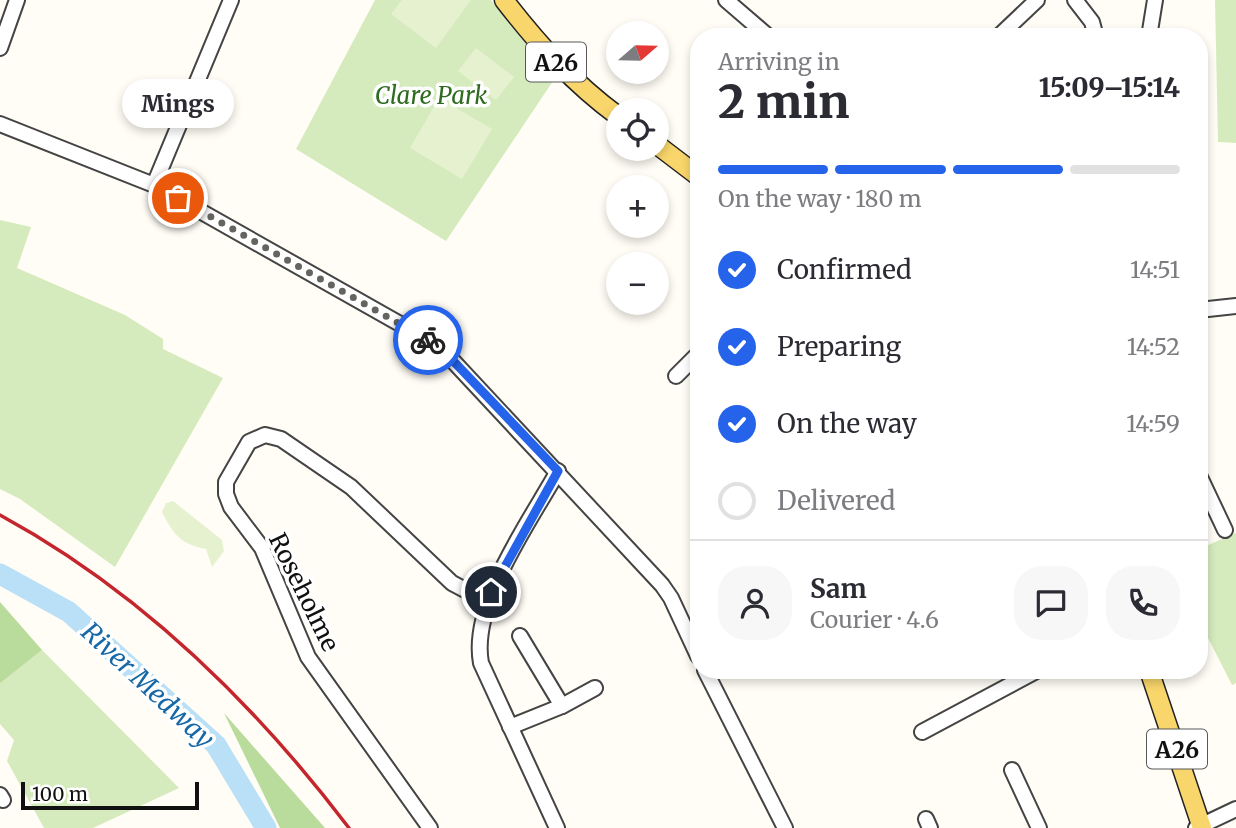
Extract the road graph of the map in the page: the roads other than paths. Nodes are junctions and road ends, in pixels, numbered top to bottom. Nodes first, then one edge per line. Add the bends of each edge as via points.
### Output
1 (18, 0) edge
2 (231, 0) edge
3 (504, 0) edge
4 (726, 0) edge
5 (1037, 0) edge
6 (1155, 0) edge
7 (1080, 4) edge
8 (759, 28) edge
9 (1007, 28) edge
10 (1094, 28) edge
11 (1150, 28) edge
12 (0, 48) edge
13 (606, 107) edge
14 (0, 124) edge
15 (669, 154) edge
16 (690, 170) edge
17 (154, 185) junction
18 (1236, 306) edge
19 (1208, 309) edge
20 (690, 362) edge
21 (676, 376) dead end
22 (558, 471) junction
23 (1208, 494) edge
24 (1225, 530) dead end
25 (491, 592) junction
26 (520, 636) dead end
27 (690, 639) edge
28 (711, 679) edge
29 (1021, 679) edge
30 (1152, 679) edge
31 (596, 688) dead end
32 (562, 706) junction
33 (510, 727) junction
34 (922, 732) dead end
35 (1012, 770) dead end
36 (1236, 809) edge
37 (1200, 827) edge
38 (430, 828) edge
39 (557, 828) edge
40 (785, 828) edge
41 (1039, 828) edge

1 - 12 street
2 - 17 street
3 - 13 main road, A26 via 536,42
4 - 8 street
5 - 9 street
6 - 11 street
7 - 10 street
14 - 17 street
15 - 16 main road
17 - 22 street via 439,346
18 - 19 street
20 - 21 street
22 - 25 street
22 - 27 street via 662,585
23 - 24 street
25 - 33 street via 483,614 479,653
25 - 38 street, Roseholme via 469,592 453,583 351,487 281,439 265,435 249,442 226,482 231,507 261,548 308,657
26 - 32 street
28 - 40 street
29 - 34 street
30 - 37 main road, A26
31 - 32 street
32 - 33 street
33 - 39 street
35 - 41 street
36 - 37 street

